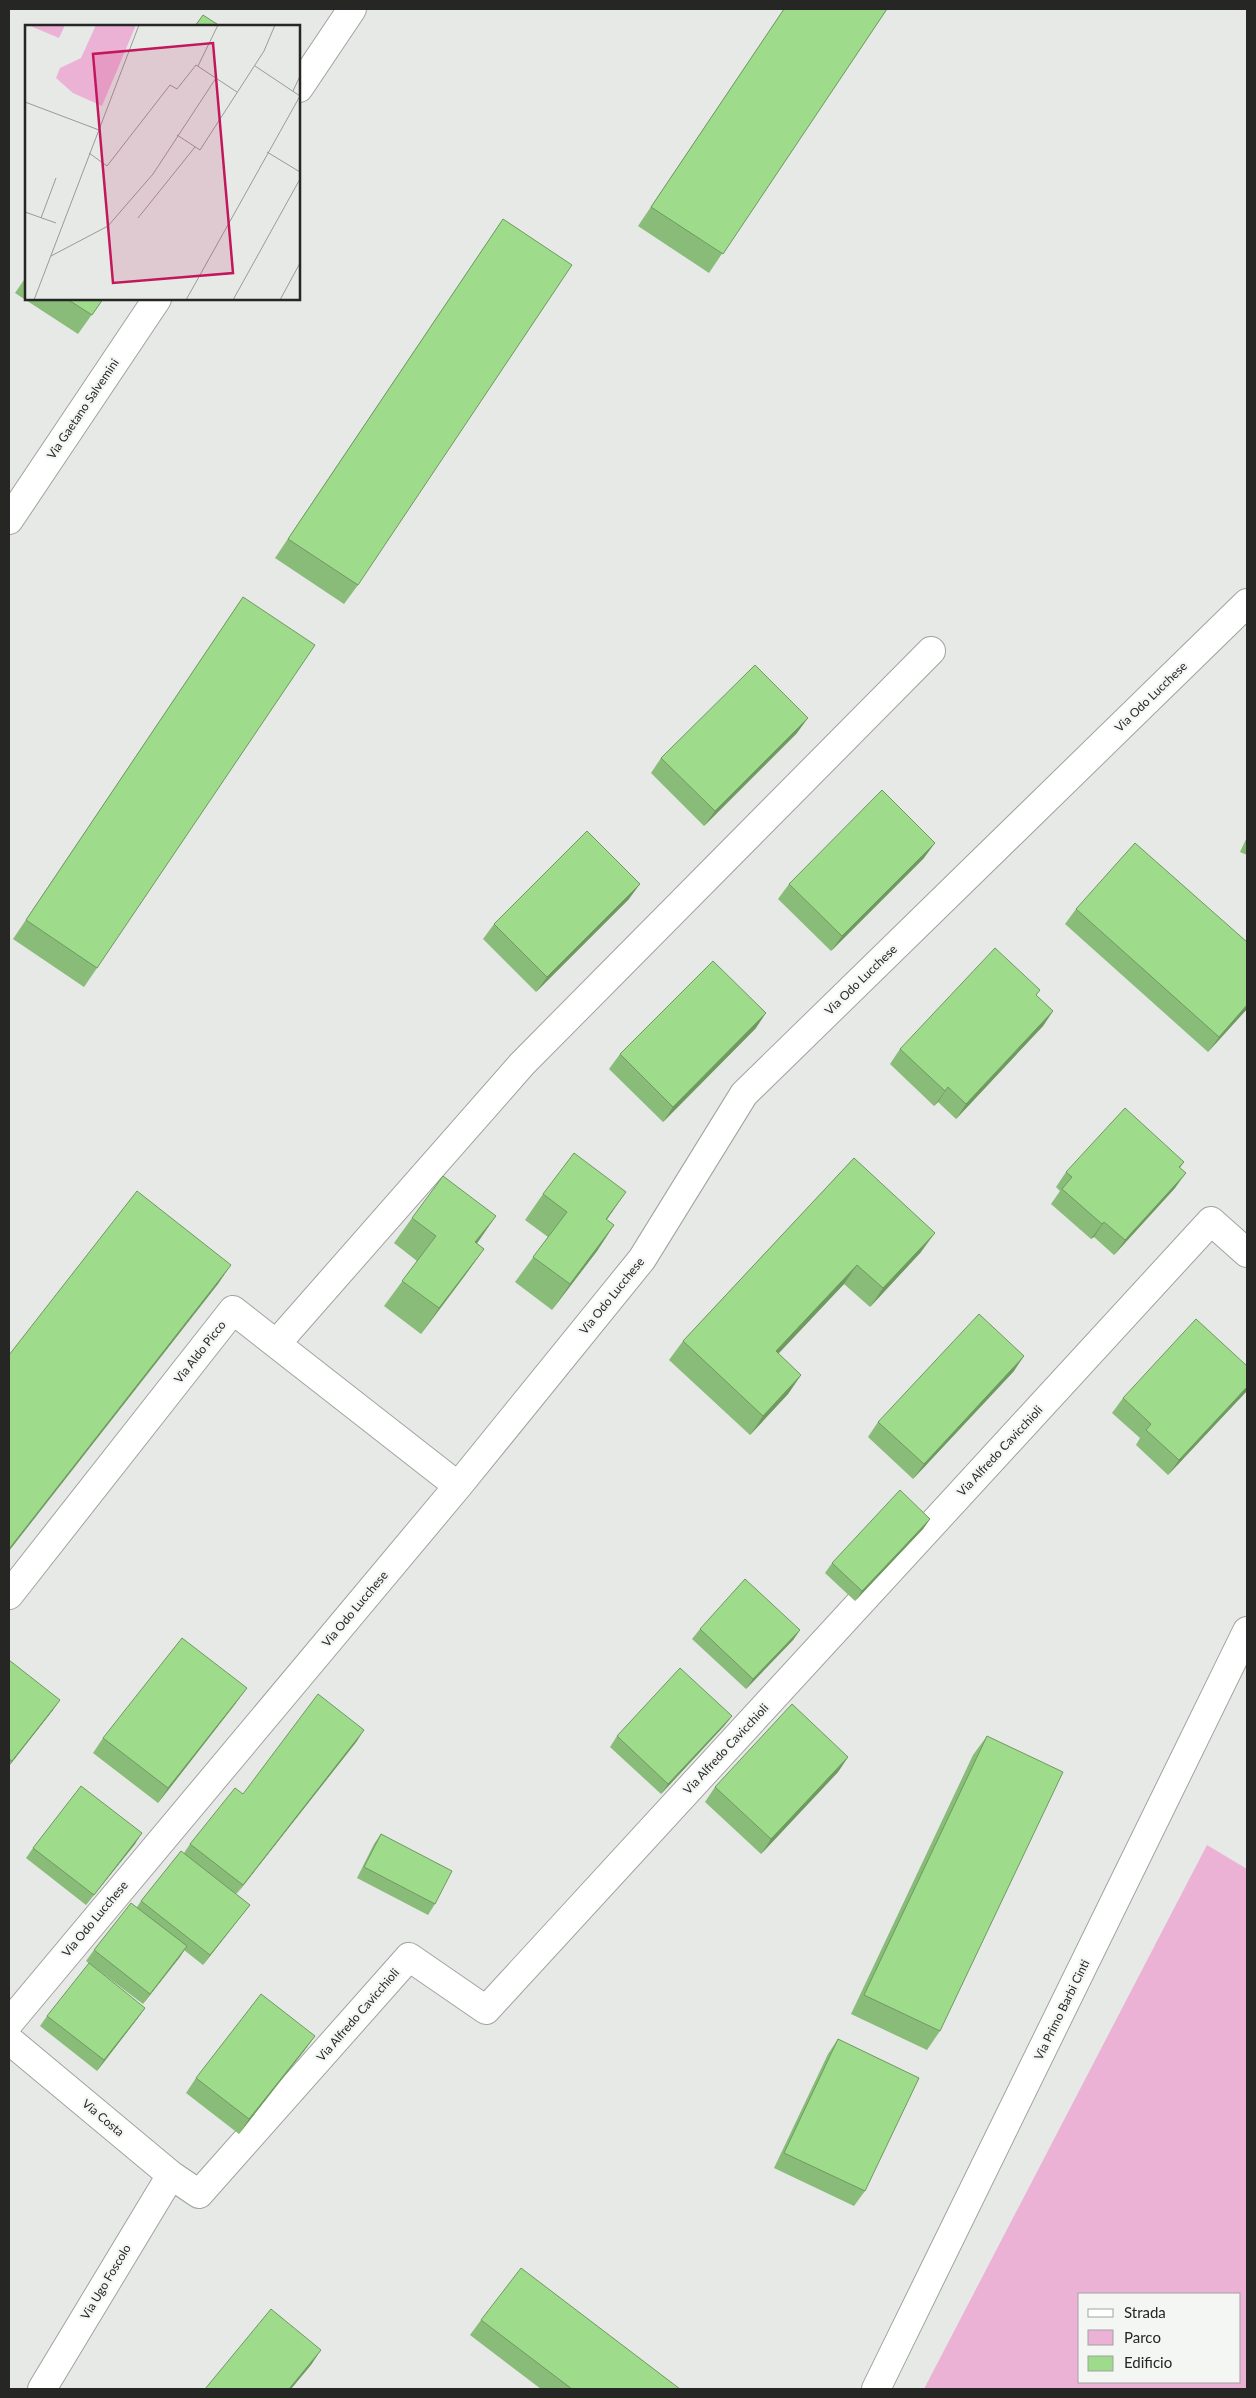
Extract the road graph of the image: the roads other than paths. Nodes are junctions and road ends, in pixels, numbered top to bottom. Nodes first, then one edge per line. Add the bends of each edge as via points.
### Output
1 (352, 9) edge
2 (300, 87) edge
3 (157, 300) edge
4 (9, 520) edge
5 (1247, 602) edge
6 (931, 651) dead end
7 (1247, 1253) edge
8 (277, 1343) junction
9 (458, 1486) junction
10 (9, 1594) edge
11 (1247, 1631) edge
12 (9, 2023) edge
13 (9, 2040) edge
14 (171, 2175) junction
15 (199, 2194) joint
16 (42, 2389) edge
17 (876, 2389) edge

1 - 2 street
3 - 4 street, Via Gaetano Salvemini
5 - 9 street, Via Odo Lucchese via 744,1094 642,1259
6 - 8 street via 522,1064
7 - 15 street, Via Alfredo Cavicchioli via 1211,1221 486,2010 409,1957
8 - 9 street, Via Aldo Picco
8 - 10 street, Via Aldo Picco via 233,1310
9 - 12 street, Via Odo Lucchese
11 - 17 street, Via Primo Barbi Cinti
13 - 14 street, Via Costa
14 - 15 street, Via Costa
14 - 16 street, Via Ugo Foscolo

